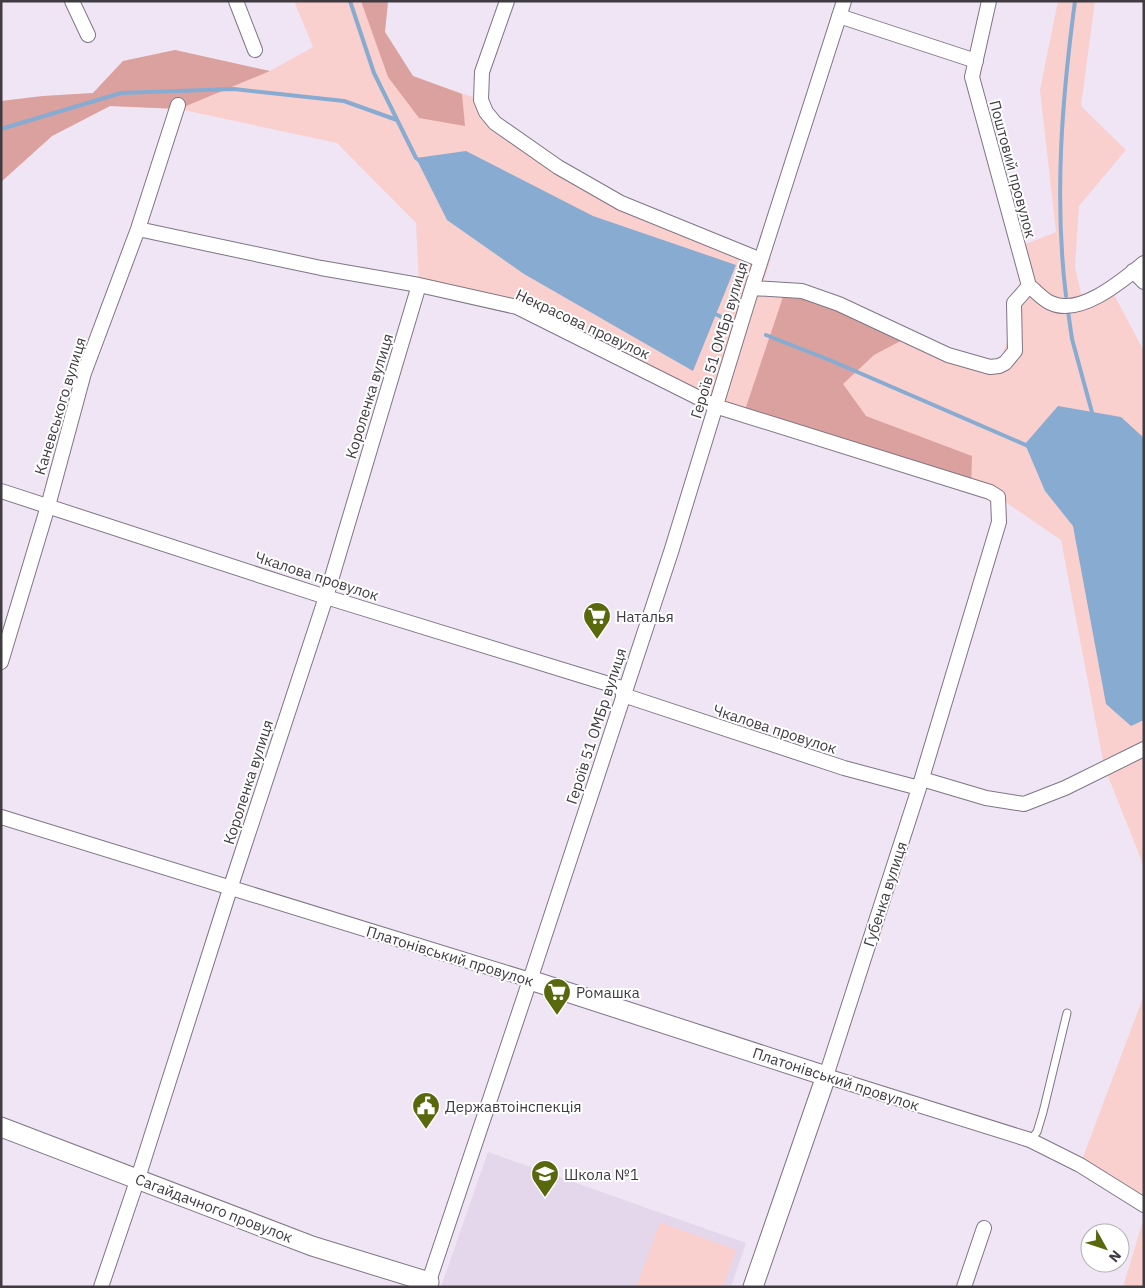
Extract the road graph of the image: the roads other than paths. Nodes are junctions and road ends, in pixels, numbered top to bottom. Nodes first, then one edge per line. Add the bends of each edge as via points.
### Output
1 (72, 1) edge
2 (236, 1) edge
3 (507, 1) edge
4 (844, 1) edge
5 (989, 1) edge
6 (840, 16) junction
7 (88, 35) dead end
8 (255, 50) dead end
9 (976, 61) junction
10 (178, 104) dead end
11 (138, 229) junction
12 (761, 260) junction
13 (1139, 267) edge
14 (1144, 282) edge
15 (419, 285) junction
16 (1029, 286) junction
17 (752, 288) junction
18 (715, 406) junction
19 (1, 491) edge
20 (998, 498) joint
21 (48, 506) junction
22 (326, 597) junction
23 (1, 662) edge
24 (624, 692) junction
25 (1144, 749) edge
26 (920, 784) junction
27 (1, 817) edge
28 (230, 889) junction
29 (530, 980) junction
30 (1067, 1013) dead end
31 (826, 1076) junction
32 (1, 1127) edge
33 (1030, 1140) junction
34 (138, 1178) junction
35 (1144, 1205) edge
36 (984, 1228) dead end
37 (428, 1284) edge
38 (101, 1287) edge
39 (753, 1287) edge
40 (964, 1287) edge

1 - 7 street
2 - 8 street
3 - 12 street via 482,72 481,100 495,123 558,167 621,203
4 - 6 street, Героїв 51 ОМБр вулиця
5 - 9 street, Поштовий провулок
6 - 9 street
6 - 12 street, Героїв 51 ОМБр вулиця
9 - 16 street, Поштовий провулок via 972,77
10 - 11 street, Каневського вулиця
11 - 15 street, Некрасова провулок
11 - 21 street, Каневського вулиця via 84,373
12 - 17 street, Героїв 51 ОМБр вулиця
13 - 14 street
13 - 16 street via 1111,289 1083,303 1066,307 1050,303
15 - 18 street, Некрасова провулок via 517,307
15 - 22 street, Короленка вулиця
16 - 17 street via 1014,304 1015,352 1000,366 990,367 948,355 839,304 802,291
17 - 18 street, Героїв 51 ОМБр вулиця
18 - 20 street, Некрасова провулок via 990,492
18 - 24 street, Героїв 51 ОМБр вулиця
19 - 21 street, Чкалова провулок
20 - 26 street, Губенка вулиця via 999,522
21 - 22 street, Чкалова провулок
21 - 23 street, Каневського вулиця
22 - 24 street, Чкалова провулок
22 - 28 street, Короленка вулиця
24 - 26 street, Чкалова провулок via 844,768
24 - 29 street, Героїв 51 ОМБр вулиця
25 - 26 street, Чкалова провулок via 1065,788 1024,804
26 - 31 street, Губенка вулиця
27 - 28 street, Платонівський провулок
28 - 29 street, Платонівський провулок
28 - 34 street, Короленка вулиця
29 - 31 street, Платонівський провулок
29 - 37 street, Героїв 51 ОМБр вулиця
30 - 33 lane via 1043,1112 1037,1132
31 - 33 street, Платонівський провулок
31 - 39 street, Губенка вулиця
32 - 34 street, Сагайдачного провулок
33 - 35 street, Платонівський провулок via 1080,1165
34 - 37 street, Сагайдачного провулок via 312,1246
34 - 38 street, Короленка вулиця
36 - 40 street

